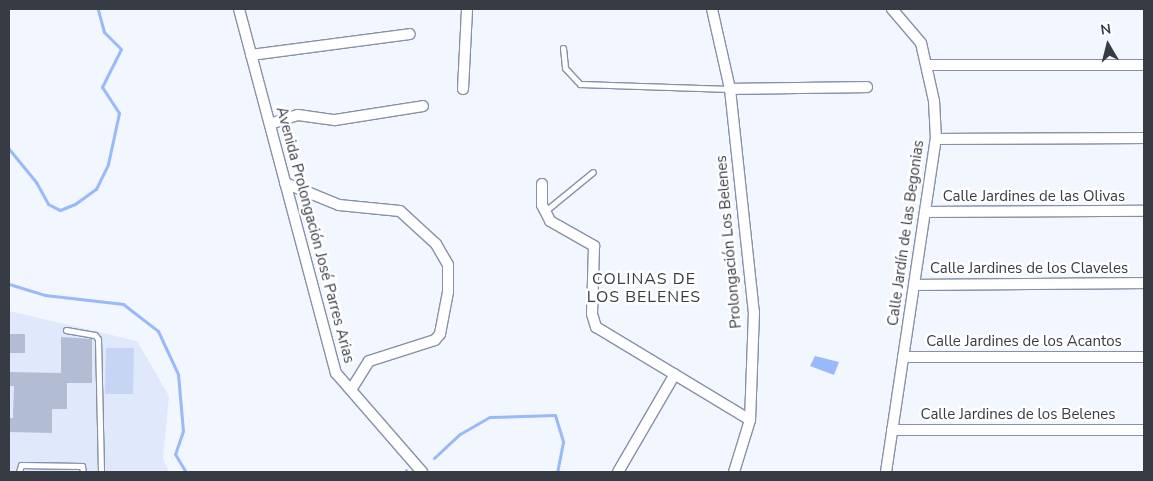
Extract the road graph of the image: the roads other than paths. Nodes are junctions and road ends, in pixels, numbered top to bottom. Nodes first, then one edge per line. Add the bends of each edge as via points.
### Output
1 (239, 9) edge
2 (467, 9) edge
3 (712, 9) edge
4 (892, 9) edge
5 (410, 34) dead end
6 (563, 48) dead end
7 (251, 54) junction
8 (929, 65) junction
9 (1144, 65) edge
10 (867, 87) dead end
11 (463, 89) dead end
12 (730, 89) junction
13 (424, 106) dead end
14 (270, 124) junction
15 (1144, 138) edge
16 (936, 139) junction
17 (593, 172) dead end
18 (285, 183) junction
19 (542, 184) dead end
20 (1144, 211) edge
21 (544, 212) junction
22 (925, 212) junction
23 (1144, 283) edge
24 (914, 285) junction
25 (66, 330) dead end
26 (903, 357) junction
27 (1144, 357) edge
28 (674, 374) junction
29 (351, 390) junction
30 (750, 420) junction
31 (892, 430) junction
32 (1144, 430) edge
33 (19, 472) edge
34 (83, 472) edge
35 (101, 472) edge
36 (422, 472) edge
37 (618, 472) edge
38 (734, 472) edge
39 (886, 472) edge

1 - 7 street, Avenida Prolongación José Parres Arias
2 - 11 street
3 - 12 street, Prolongación Los Belenes
4 - 8 street, Calle Jardín de las Begonias via 922,43
5 - 7 street
6 - 12 lane via 565,68 580,84
7 - 14 street, Avenida Prolongación José Parres Arias
8 - 9 street
8 - 16 street, Calle Jardín de las Begonias
10 - 12 street
12 - 30 street, Prolongación Los Belenes via 754,312
13 - 14 street via 335,120 298,115
14 - 18 street, Avenida Prolongación José Parres Arias
15 - 16 street
16 - 22 street, Calle Jardín de las Begonias
17 - 21 lane
18 - 29 street, Avenida Prolongación José Parres Arias via 336,373
18 - 29 street via 339,205 400,211 436,244 448,265 448,292 440,334 435,340 369,361
19 - 21 street
20 - 22 street, Calle Jardines de las Olivas
21 - 28 street via 550,221 594,246 592,314 596,327
22 - 24 street, Calle Jardín de las Begonias
23 - 24 street, Calle Jardines de los Claveles
24 - 26 street, Calle Jardín de las Begonias
25 - 35 lane via 95,335 98,339
26 - 27 street, Calle Jardines de los Acantos
26 - 31 street, Calle Jardín de las Begonias
28 - 30 street
28 - 37 street
29 - 36 street, Avenida Prolongación José Parres Arias
30 - 38 street, Prolongación Los Belenes
31 - 32 street, Calle Jardines de los Belenes
31 - 39 street, Calle Jardín de las Begonias
33 - 34 lane via 21,465 82,466

